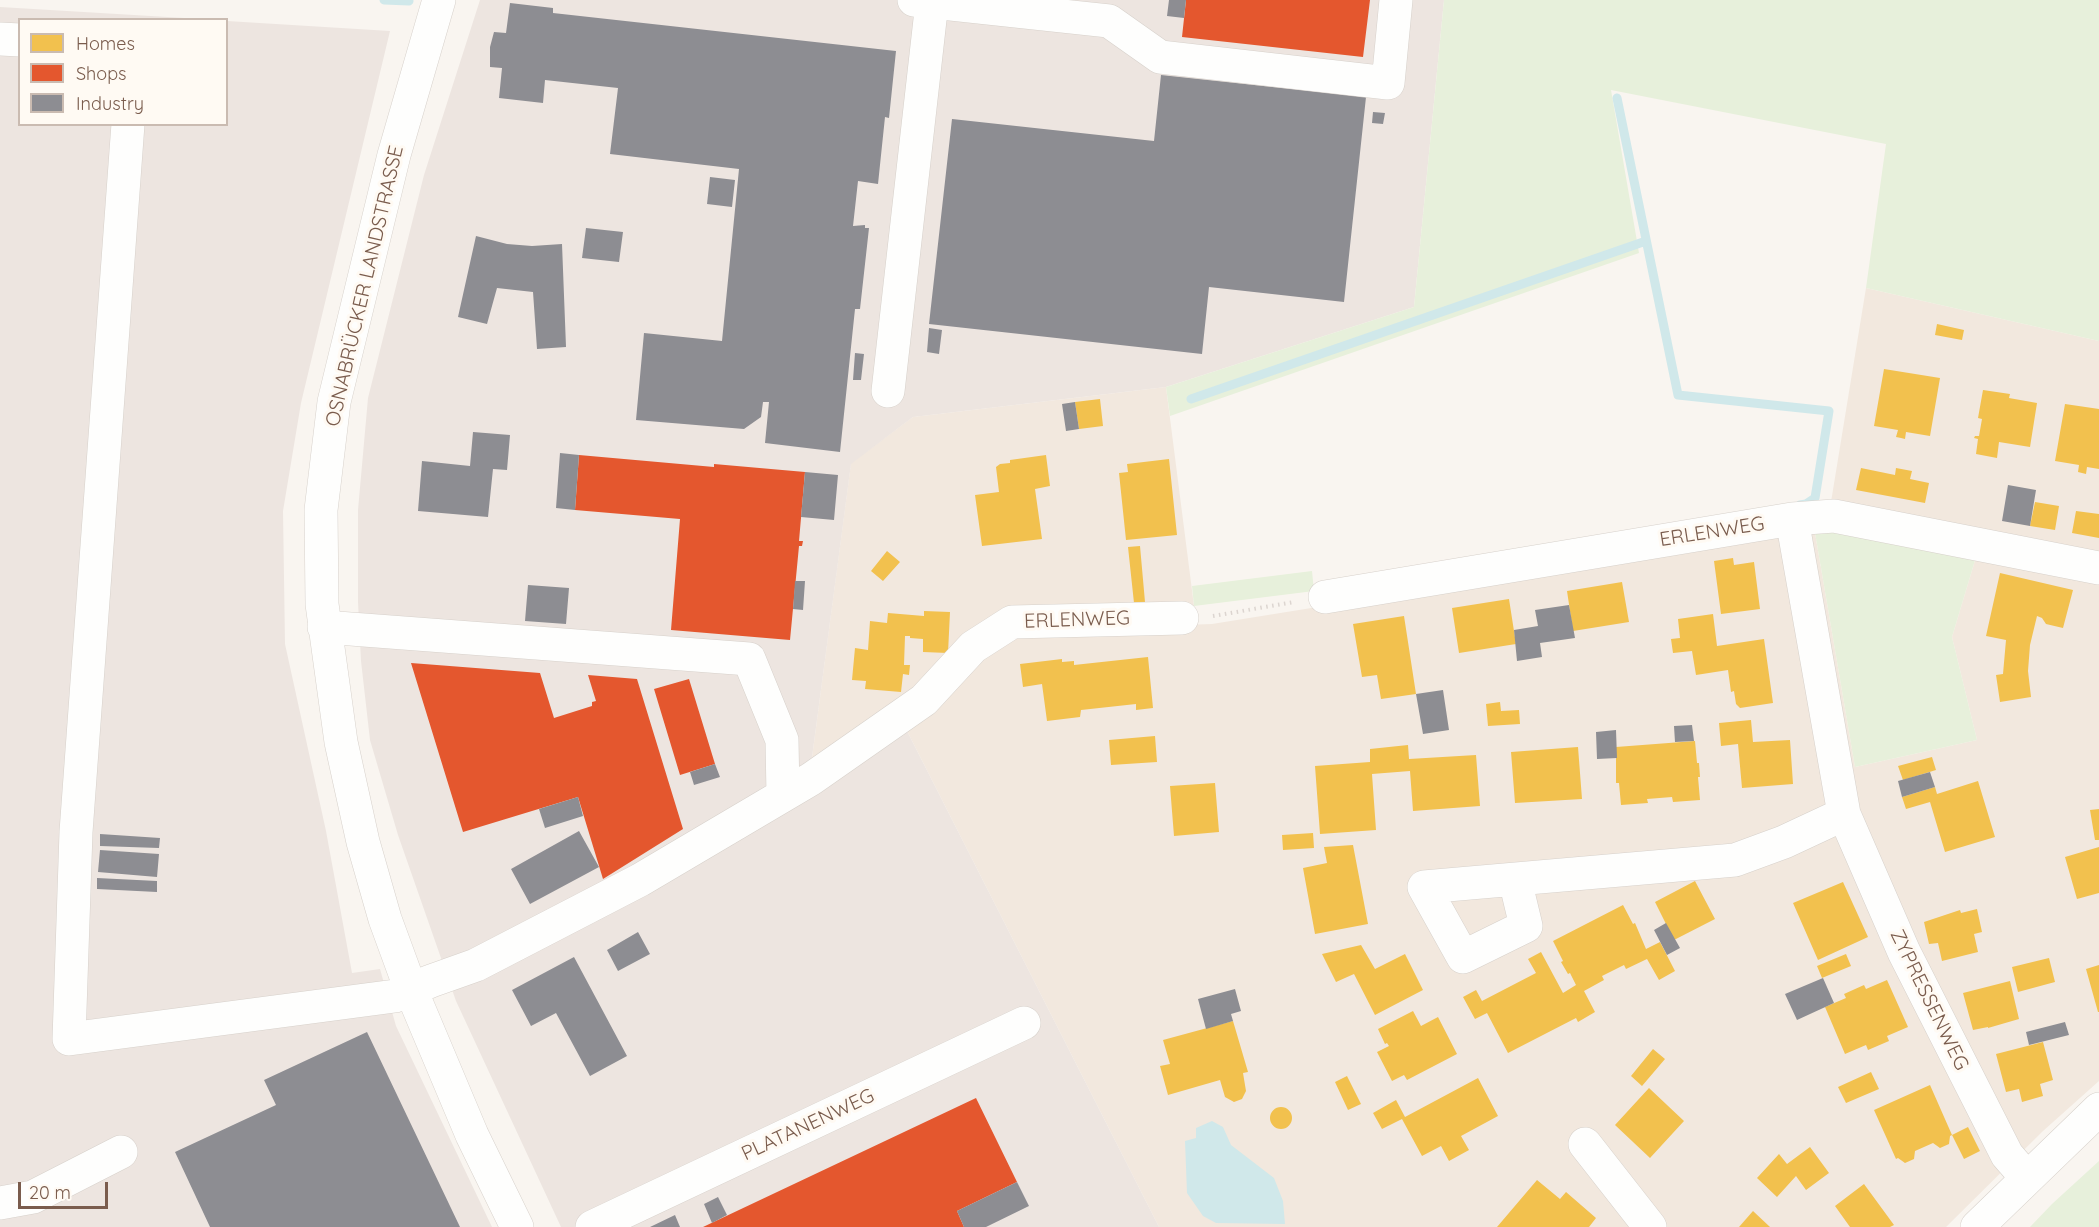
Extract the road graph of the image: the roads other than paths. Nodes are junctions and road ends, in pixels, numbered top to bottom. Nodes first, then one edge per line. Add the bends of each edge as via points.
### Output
1 (439, 0) edge
2 (1396, 0) edge
3 (923, 1) edge
4 (995, 5) edge
5 (0, 39) edge
6 (18, 40) edge
7 (128, 126) edge
8 (888, 391) dead end
9 (1792, 519) junction
10 (2099, 568) edge
11 (1325, 597) road end
12 (1182, 618) road end
13 (324, 627) junction
14 (797, 787) junction
15 (1844, 814) junction
16 (1515, 880) dead end
17 (411, 990) junction
18 (1024, 1023) dead end
19 (2099, 1109) edge
20 (1585, 1144) dead end
21 (121, 1152) dead end
22 (2027, 1178) junction
23 (0, 1203) edge
24 (517, 1227) edge
25 (592, 1227) edge
26 (1650, 1227) edge
27 (1977, 1227) edge

1 - 13 street, OSNABRÜCKER LANDSTRASSE via 394,155 334,402 321,510
2 - 4 street via 1388,83 1160,57 1109,21
3 - 4 street
3 - 8 street
5 - 6 street
7 - 17 street via 76,832 69,1039 374,1000
9 - 10 street, ERLENWEG via 1834,516
9 - 11 street, ERLENWEG
9 - 15 street, ZYPRESSENWEG
12 - 14 street, ERLENWEG via 1012,622 973,646 924,700
13 - 14 street via 750,659
13 - 17 street, OSNABRÜCKER LANDSTRASSE via 341,742 363,842
14 - 17 street via 640,880 476,965
15 - 16 street via 1735,860
15 - 22 street, ZYPRESSENWEG via 1904,952 2007,1155
17 - 24 street, OSNABRÜCKER LANDSTRASSE via 471,1135
18 - 25 street, PLATANENWEG
19 - 22 street
20 - 26 street
21 - 23 street via 33,1197
22 - 27 street

